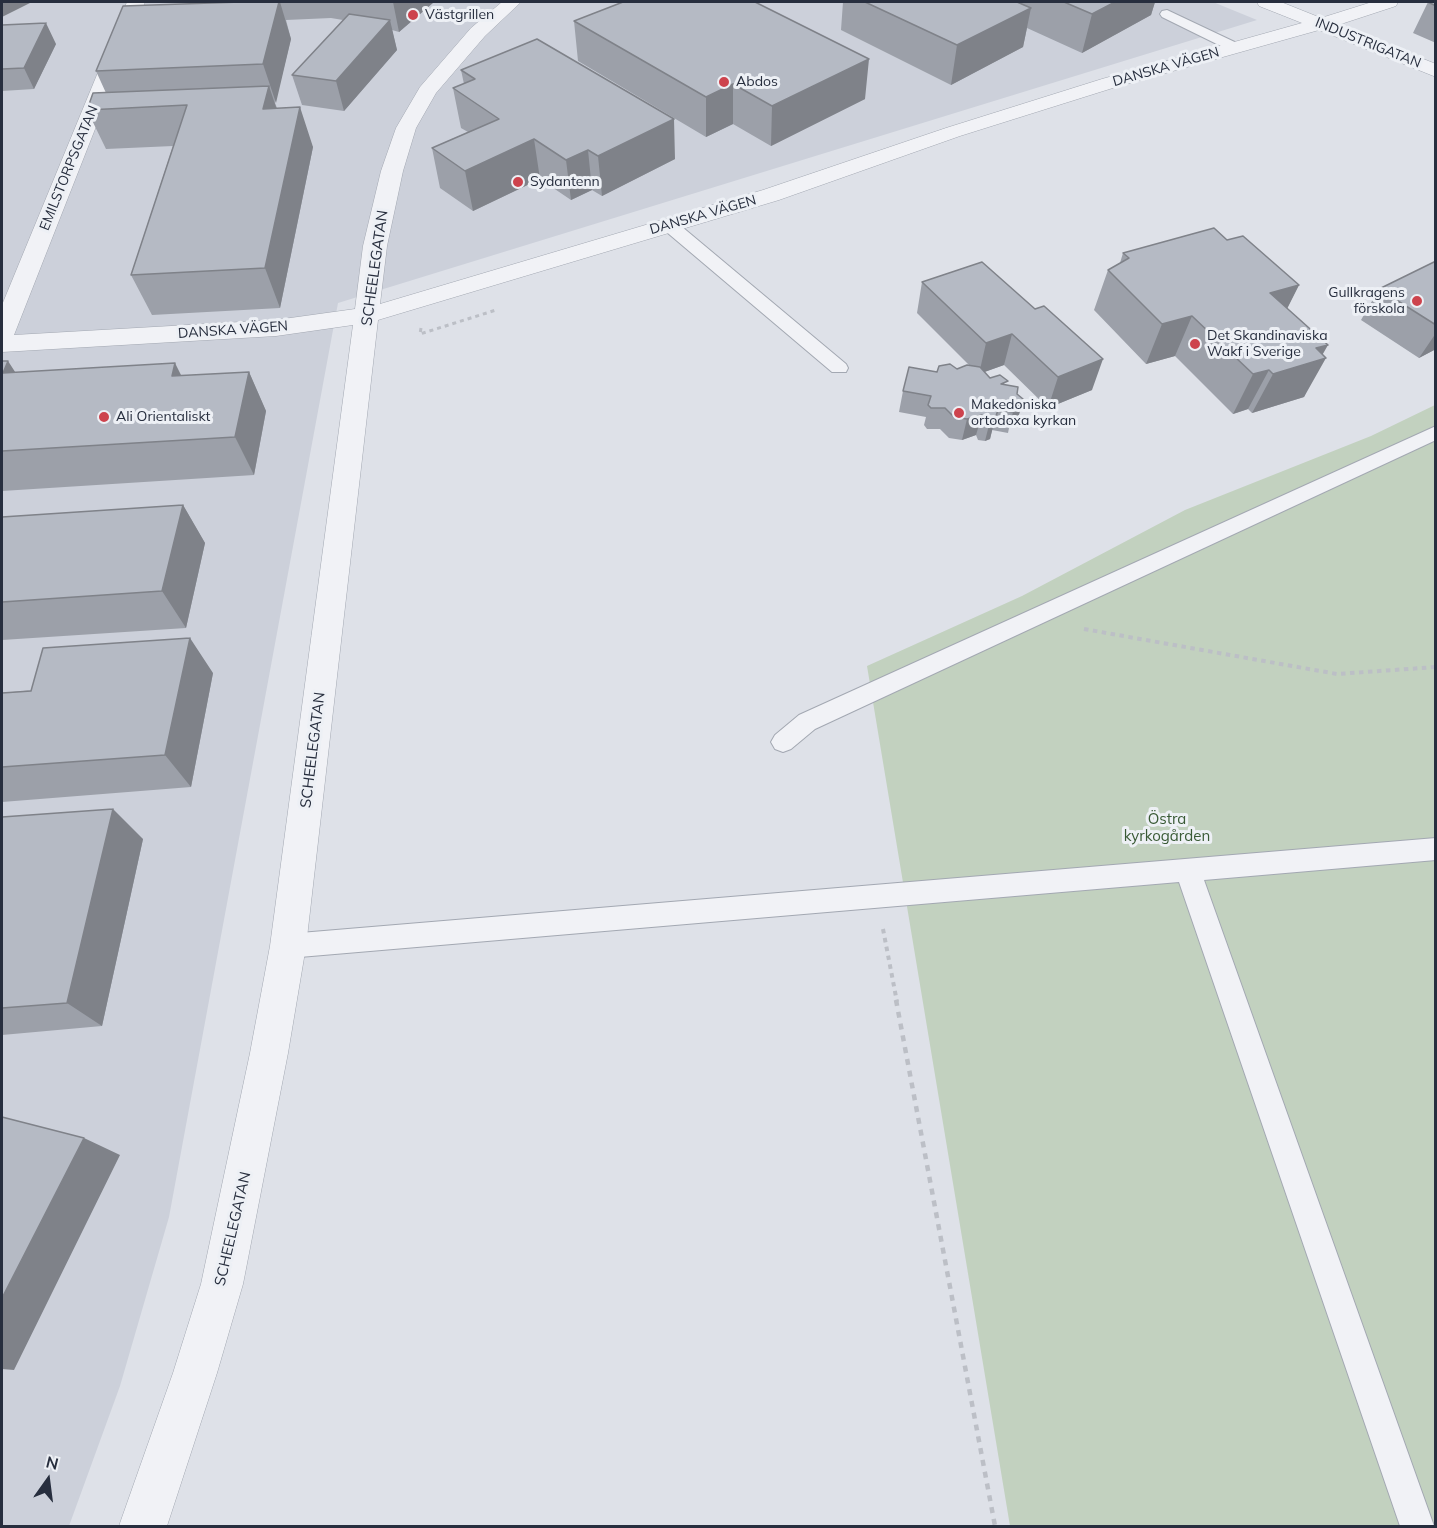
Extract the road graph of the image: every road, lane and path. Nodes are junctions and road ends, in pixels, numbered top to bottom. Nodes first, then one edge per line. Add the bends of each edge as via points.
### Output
1 (136, 2) edge
2 (513, 2) edge
3 (1266, 2) edge
4 (1389, 2) edge
5 (1167, 14) dead end
6 (1321, 24) junction
7 (1236, 48) junction
8 (1436, 71) edge
9 (669, 225) junction
10 (368, 315) junction
11 (2, 334) edge
12 (2, 344) edge
13 (839, 368) dead end
14 (1436, 432) edge
15 (1030, 619) junction
16 (1436, 667) edge
17 (783, 742) dead end
18 (1436, 849) edge
19 (1188, 870) junction
20 (876, 896) junction
21 (288, 946) junction
22 (143, 1527) edge
23 (995, 1527) edge
24 (1417, 1527) edge

1 - 11 street, EMILSTORPSGATAN
2 - 10 street, SCHEELEGATAN via 454,57 427,91 406,128 375,246
3 - 6 street, INDUSTRIGATAN
4 - 6 street, DANSKA VÄGEN
5 - 7 lane
6 - 7 street, DANSKA VÄGEN
6 - 8 street, INDUSTRIGATAN
7 - 9 street, DANSKA VÄGEN via 952,132 771,195
9 - 10 street, DANSKA VÄGEN
9 - 13 lane
10 - 12 street, DANSKA VÄGEN via 276,328
10 - 21 street, SCHEELEGATAN
14 - 15 lane
15 - 16 path via 1337,674
15 - 17 lane via 807,722
18 - 19 lane
19 - 20 lane
19 - 24 lane
20 - 21 lane
20 - 23 path
21 - 22 street, SCHEELEGATAN via 254,1136 222,1284

